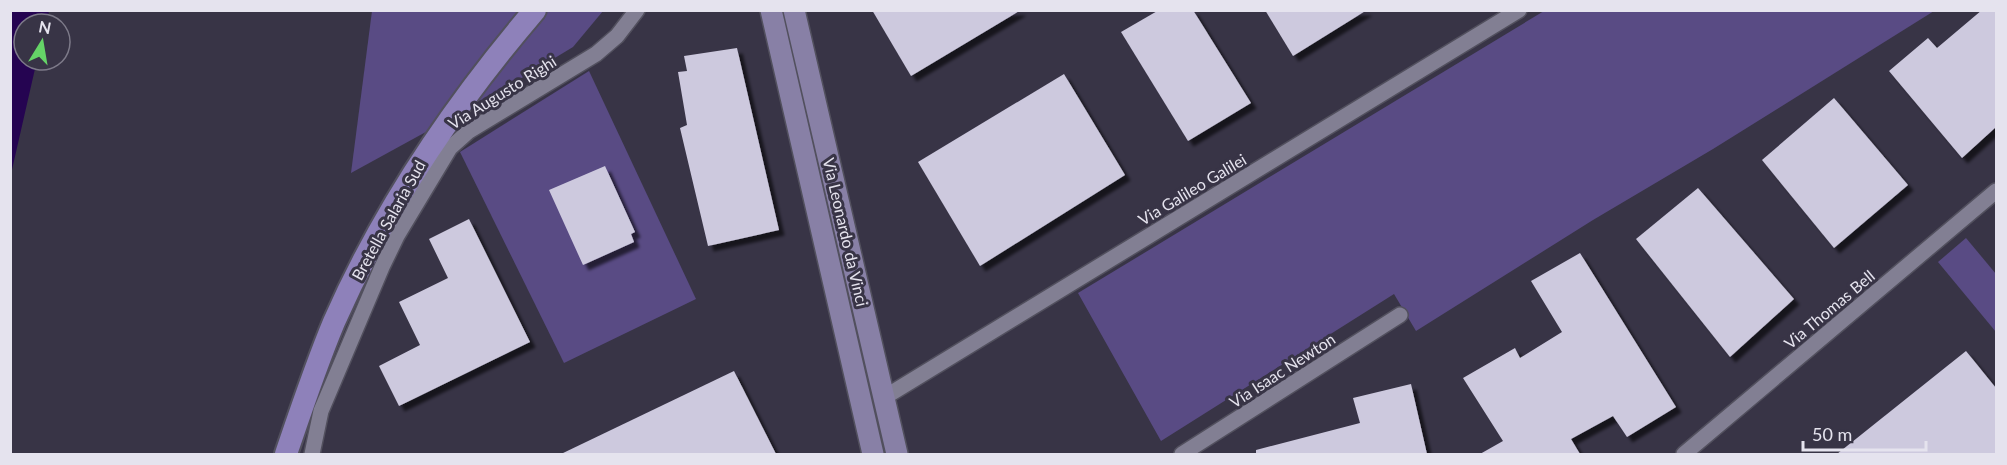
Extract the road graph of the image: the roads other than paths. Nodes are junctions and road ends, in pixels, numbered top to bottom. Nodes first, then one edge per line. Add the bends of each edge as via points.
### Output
1 (535, 10) edge
2 (638, 10) edge
3 (771, 10) edge
4 (794, 10) edge
5 (1519, 10) edge
6 (1996, 191) edge
7 (1400, 315) dead end
8 (885, 397) junction
9 (285, 454) edge
10 (312, 454) edge
11 (873, 454) edge
12 (897, 454) edge
13 (1184, 454) edge
14 (1684, 454) edge

1 - 9 main road, Bretella Salaria Sud via 491,61 387,215 334,323
2 - 10 street, Via Augusto Righi via 596,54 469,131 450,148 382,267 321,411
3 - 11 main road, Via Leonardo da Vinci
4 - 8 main road, Via Leonardo da Vinci
5 - 8 street, Via Galileo Galilei
6 - 14 street, Via Thomas Bell
7 - 13 street, Via Isaac Newton
8 - 12 main road, Via Leonardo da Vinci

